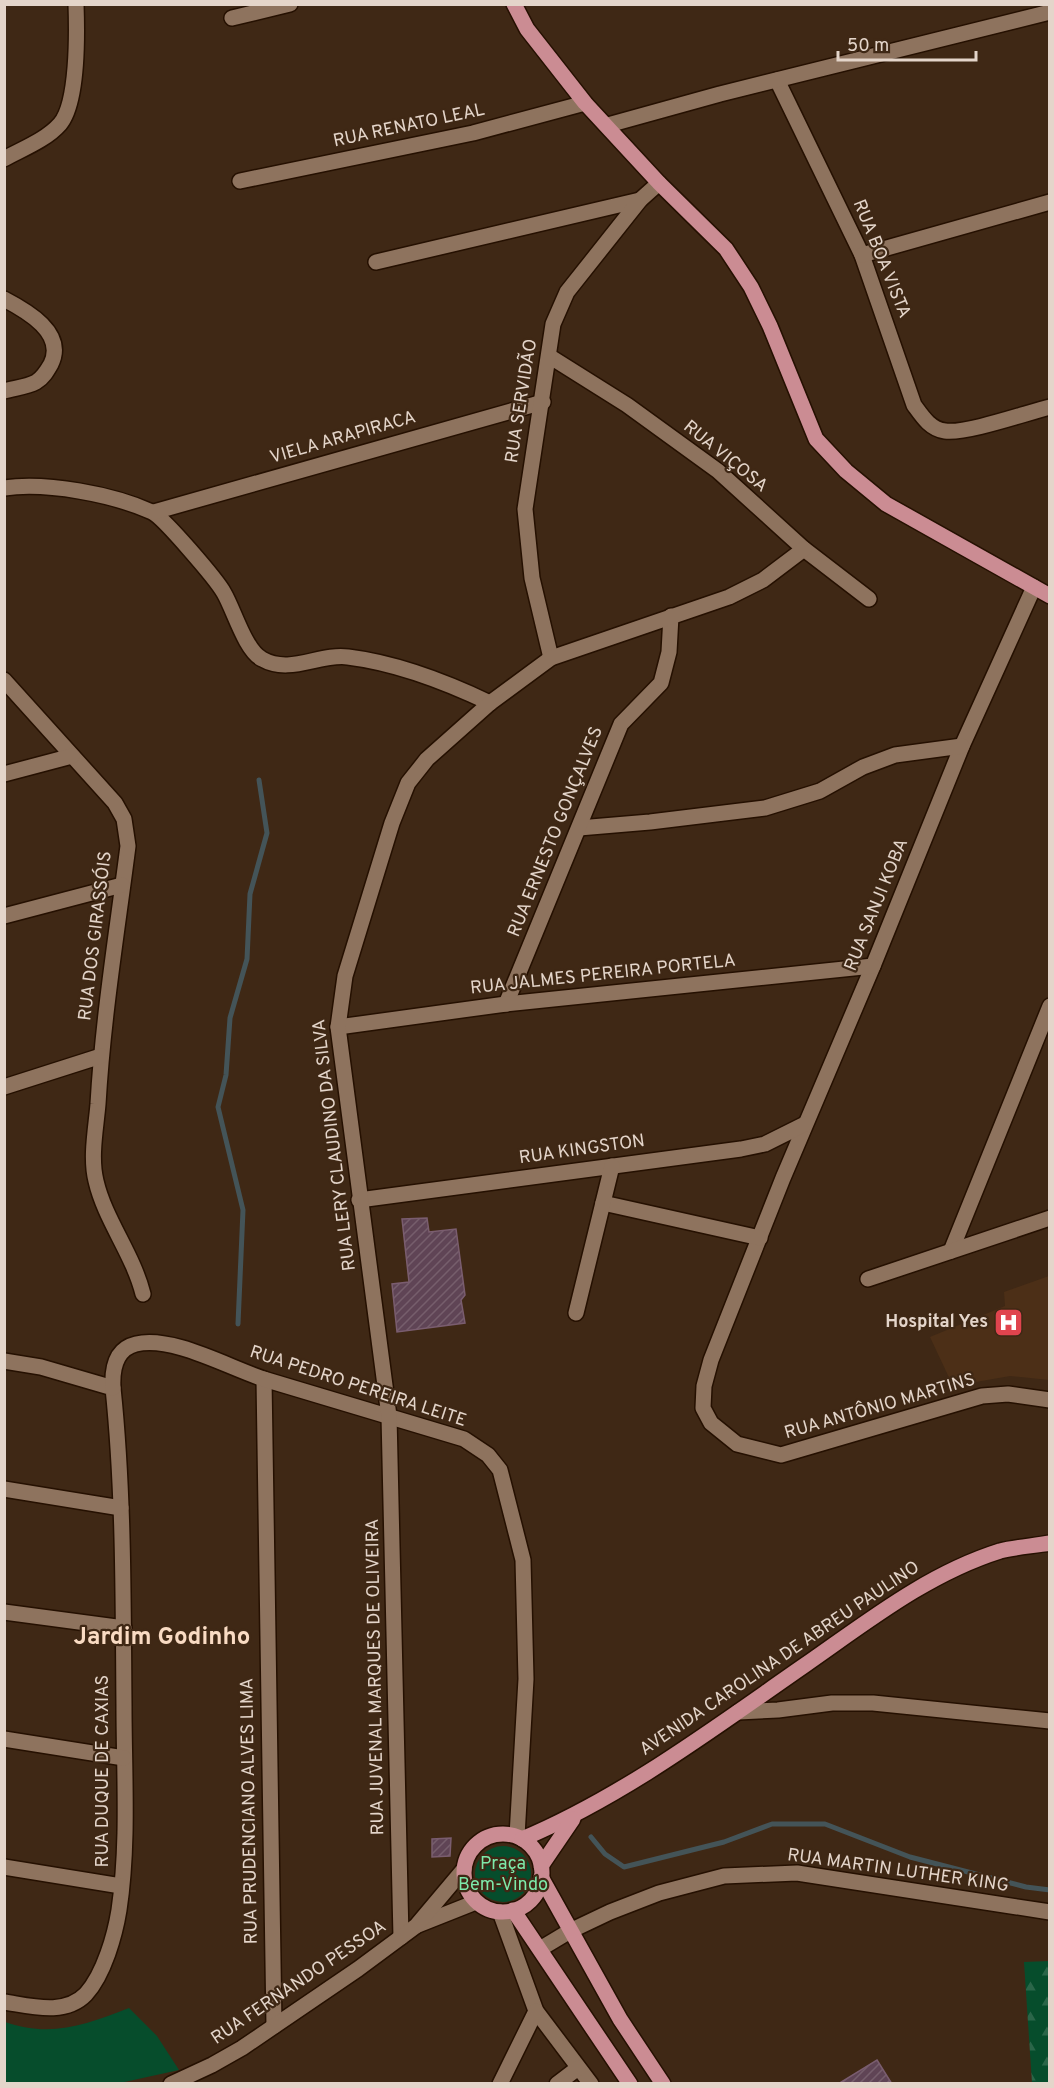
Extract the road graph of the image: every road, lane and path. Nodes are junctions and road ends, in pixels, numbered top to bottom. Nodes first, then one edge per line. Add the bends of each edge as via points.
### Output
1 (76, 4) edge
2 (290, 4) edge
3 (514, 4) edge
4 (1050, 12) edge
5 (232, 18) dead end
6 (777, 80) junction
7 (585, 103) junction
8 (608, 125) junction
9 (4, 159) edge
10 (240, 182) dead end
11 (659, 183) junction
12 (640, 200) junction
13 (1050, 202) edge
14 (862, 255) junction
15 (376, 262) dead end
16 (4, 299) edge
17 (549, 356) junction
18 (4, 391) edge
19 (543, 402) junction
20 (1050, 407) edge
21 (4, 488) edge
22 (154, 512) junction
23 (804, 549) junction
24 (1034, 587) junction
25 (1050, 596) edge
26 (869, 599) dead end
27 (671, 616) junction
28 (551, 658) junction
29 (4, 680) edge
30 (490, 703) junction
31 (962, 746) junction
32 (72, 756) junction
33 (4, 774) edge
34 (579, 828) junction
35 (122, 885) junction
36 (4, 916) edge
37 (873, 966) junction
38 (506, 1004) junction
39 (1050, 1006) edge
40 (338, 1027) junction
41 (101, 1056) junction
42 (4, 1087) edge
43 (806, 1124) junction
44 (612, 1166) junction
45 (359, 1200) junction
46 (603, 1203) junction
47 (1050, 1218) edge
48 (760, 1238) junction
49 (951, 1251) junction
50 (868, 1279) dead end
51 (143, 1294) dead end
52 (576, 1313) dead end
53 (4, 1361) edge
54 (264, 1379) junction
55 (114, 1388) junction
56 (1050, 1400) edge
57 (389, 1416) junction
58 (4, 1489) edge
59 (121, 1508) junction
60 (1050, 1544) edge
61 (4, 1612) edge
62 (123, 1628) junction
63 (738, 1712) junction
64 (1050, 1721) edge
65 (4, 1739) edge
66 (124, 1758) junction
67 (575, 1816) junction
68 (520, 1837) junction
69 (4, 1867) edge
70 (464, 1869) junction
71 (541, 1871) junction
72 (122, 1886) junction
73 (476, 1902) junction
74 (507, 1911) junction
75 (1050, 1912) edge
76 (416, 1926) junction
77 (570, 1931) junction
78 (401, 1937) junction
79 (540, 1950) junction
80 (4, 2002) edge
81 (536, 2011) junction
82 (274, 2026) junction
83 (578, 2068) junction
84 (171, 2084) edge
85 (500, 2084) edge
86 (557, 2084) edge
87 (591, 2084) edge
88 (630, 2084) edge
89 (663, 2084) edge

1 - 9 street via 75,71 61,123
2 - 5 street
3 - 7 main road via 527,29
4 - 6 street
6 - 8 street
6 - 14 street, RUA BOA VISTA
7 - 8 main road
7 - 10 street, RUA RENATO LEAL via 473,133
8 - 11 main road
11 - 12 street, RUA SERVIDÃO
11 - 24 main road via 726,249 751,286 816,439 886,504
12 - 15 street
12 - 17 street, RUA SERVIDÃO via 567,292 553,324
13 - 14 street
14 - 20 street, RUA BOA VISTA via 914,405 928,424 944,431 960,430
16 - 18 street via 46,327 54,344 47,372 36,382
17 - 19 street, RUA SERVIDÃO
17 - 23 street, RUA VIÇOSA via 627,405 718,471
19 - 22 street, VIELA ARAPIRACA
19 - 28 street, RUA SERVIDÃO via 525,509 532,578
21 - 22 street via 29,484 55,486
22 - 30 street via 220,586 251,648 261,658 288,665 347,657 445,681
23 - 26 street, RUA VIÇOSA
23 - 27 street, RUA LERY CLAUDINO DA SILVA via 763,580 729,597
24 - 25 main road
24 - 31 street, RUA SANJI KOBA
27 - 28 street, RUA LERY CLAUDINO DA SILVA
27 - 34 street, RUA ERNESTO GONÇALVES via 669,652 661,683 621,724
28 - 30 street, RUA LERY CLAUDINO DA SILVA
29 - 32 street, RUA DOS GIRASSÓIS
30 - 40 street, RUA LERY CLAUDINO DA SILVA via 427,759 408,783 345,976
31 - 34 street via 895,755 863,767 820,791 765,808
31 - 37 street, RUA SANJI KOBA
32 - 33 street
32 - 35 street, RUA DOS GIRASSÓIS via 115,803 124,819 128,846
34 - 38 street, RUA ERNESTO GONÇALVES
35 - 36 street
35 - 41 street, RUA DOS GIRASSÓIS
37 - 38 street, RUA JALMES PEREIRA PORTELA
37 - 43 street, RUA SANJI KOBA
38 - 40 street, RUA JALMES PEREIRA PORTELA
39 - 49 street
40 - 45 street, RUA LERY CLAUDINO DA SILVA
41 - 42 street
41 - 51 street, RUA DOS GIRASSÓIS via 95,1179 132,1258
43 - 44 street, RUA KINGSTON via 765,1144
43 - 48 street, RUA SANJI KOBA
44 - 45 street, RUA KINGSTON
44 - 46 street
45 - 57 street, RUA LERY CLAUDINO DA SILVA
46 - 48 street
46 - 52 street
47 - 49 street
48 - 56 street, RUA ANTÔNIO MARTINS via 704,1386 703,1408 711,1423 737,1444 781,1455 982,1396 1008,1394
49 - 50 street
53 - 55 street
54 - 55 street, RUA PEDRO PEREIRA LEITE via 187,1351 152,1343 127,1347 119,1355 114,1365
54 - 57 street, RUA PEDRO PEREIRA LEITE
54 - 82 street, RUA PRUDENCIANO ALVES LIMA
55 - 59 street, RUA DUQUE DE CAXIAS
57 - 68 street, RUA PEDRO PEREIRA LEITE via 464,1439 488,1455 500,1470 506,1489 523,1560 526,1679
57 - 78 street, RUA JUVENAL MARQUES DE OLIVEIRA
58 - 59 street
59 - 62 street, RUA DUQUE DE CAXIAS
60 - 63 main road, AVENIDA CAROLINA DE ABREU PAULINO via 1003,1551 942,1575 904,1596
61 - 62 street
62 - 66 street, RUA DUQUE DE CAXIAS
63 - 64 street via 873,1703
63 - 67 main road, AVENIDA CAROLINA DE ABREU PAULINO
65 - 66 street
66 - 72 street, RUA DUQUE DE CAXIAS
67 - 68 main road, AVENIDA CAROLINA DE ABREU PAULINO
67 - 71 main road, AVENIDA CAROLINA DE ABREU PAULINO
68 - 70 main road via 496,1834 478,1842
68 - 71 main road via 537,1855
69 - 72 street
70 - 73 main road via 469,1892
70 - 76 street, RUA FERNANDO PESSOA
71 - 74 main road via 535,1894
71 - 77 main road
72 - 80 street, RUA DUQUE DE CAXIAS via 107,1953 86,1993 57,2009
73 - 74 main road
73 - 76 street, RUA FERNANDO PESSOA
74 - 79 main road
74 - 81 street
75 - 77 street, RUA MARTIN LUTHER KING via 797,1874 724,1876 659,1893
76 - 78 street, RUA FERNANDO PESSOA
77 - 79 street, RUA MARTIN LUTHER KING
77 - 89 main road
78 - 82 street, RUA FERNANDO PESSOA
79 - 88 main road
81 - 83 street
81 - 85 street
82 - 84 street, RUA FERNANDO PESSOA via 212,2065
83 - 86 street
83 - 87 street

